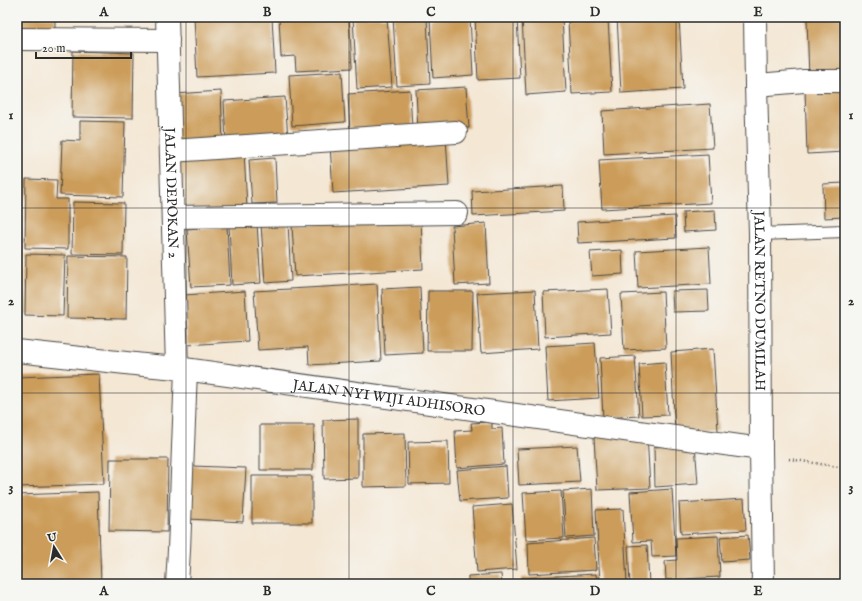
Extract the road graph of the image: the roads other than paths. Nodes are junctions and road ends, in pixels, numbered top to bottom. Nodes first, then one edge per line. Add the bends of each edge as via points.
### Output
1 (167, 17) edge
2 (755, 17) edge
3 (17, 39) edge
4 (168, 40) junction
5 (845, 81) edge
6 (756, 85) junction
7 (456, 132) dead end
8 (171, 151) junction
9 (457, 213) dead end
10 (173, 217) junction
11 (845, 231) edge
12 (760, 234) junction
13 (17, 351) edge
14 (182, 369) junction
15 (761, 449) junction
16 (177, 584) edge
17 (763, 584) edge

1 - 4 street, JALAN DEPOKAN 2
2 - 6 street, JALAN RETNO DUMILAH
3 - 4 street
4 - 8 street, JALAN DEPOKAN 2
5 - 6 street
6 - 12 street, JALAN RETNO DUMILAH
7 - 8 street
8 - 10 street, JALAN DEPOKAN 2
9 - 10 street
10 - 14 street, JALAN DEPOKAN 2
11 - 12 lane
12 - 15 street, JALAN RETNO DUMILAH
13 - 14 street, JALAN NYI WIJI ADHISORO
14 - 15 street, JALAN NYI WIJI ADHISORO
14 - 16 street, JALAN DEPOKAN 2
15 - 17 street, JALAN RETNO DUMILAH

